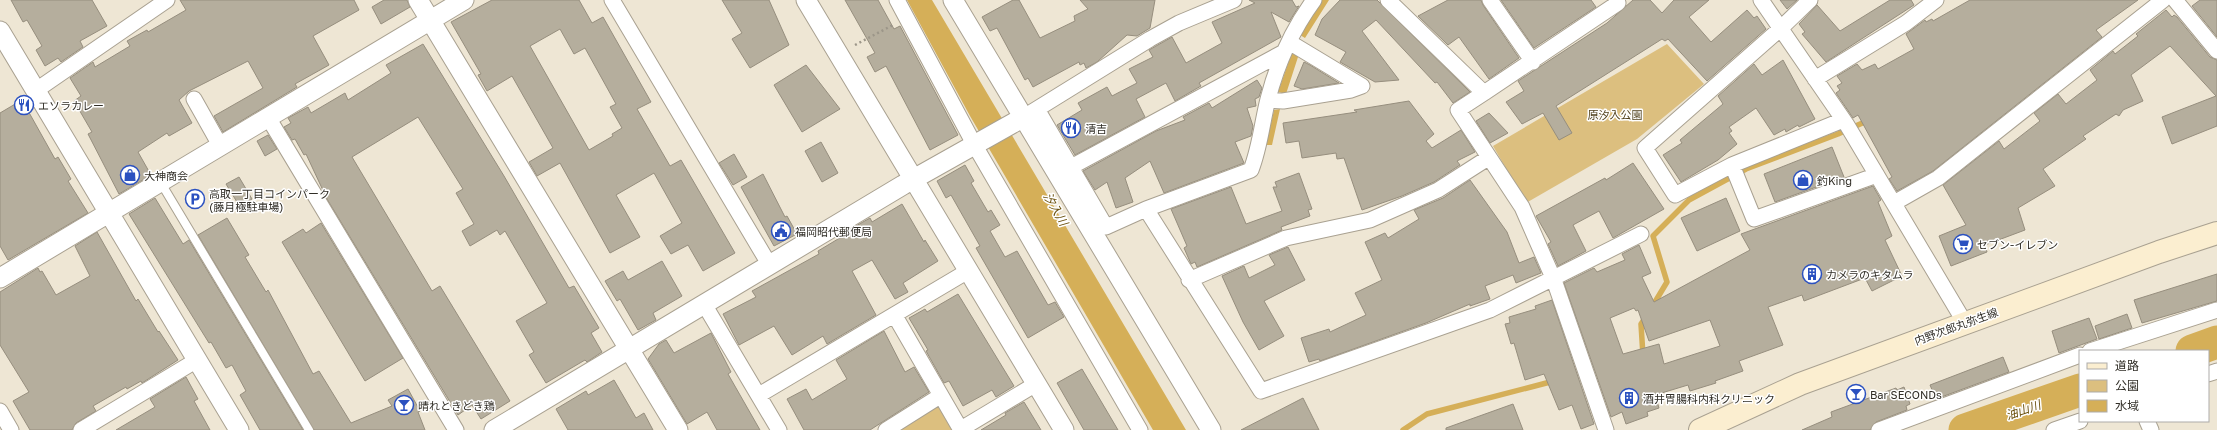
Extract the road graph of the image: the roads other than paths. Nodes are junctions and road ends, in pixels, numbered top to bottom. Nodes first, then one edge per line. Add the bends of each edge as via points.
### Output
1 (167, 0) edge
2 (418, 0) edge
3 (464, 0) edge
4 (612, 0) edge
5 (806, 0) edge
6 (897, 0) edge
7 (953, 0) edge
8 (1234, 0) edge
9 (1314, 0) edge
10 (1388, 0) edge
11 (1490, 0) edge
12 (1616, 0) edge
13 (1761, 0) edge
14 (1810, 0) edge
15 (1936, 0) edge
16 (2163, 0) edge
17 (2175, 0) edge
18 (431, 21) junction
19 (1781, 28) junction
20 (0, 31) edge
21 (1286, 47) junction
22 (2217, 51) edge
23 (1533, 62) junction
24 (1815, 79) junction
25 (35, 91) junction
26 (1484, 93) junction
27 (194, 99) dead end
28 (1268, 100) junction
29 (1030, 113) junction
30 (269, 119) junction
31 (1848, 127) junction
32 (974, 144) junction
33 (221, 147) junction
34 (1488, 158) junction
35 (1733, 166) junction
36 (1071, 168) junction
37 (1877, 175) junction
38 (913, 179) junction
39 (160, 183) junction
40 (1894, 203) junction
41 (1146, 209) junction
42 (108, 213) junction
43 (2217, 233) edge
44 (1641, 234) dead end
45 (769, 264) junction
46 (968, 271) junction
47 (0, 278) edge
48 (1189, 280) junction
49 (1554, 280) junction
50 (704, 304) junction
51 (2217, 310) edge
52 (895, 316) junction
53 (1965, 323) junction
54 (629, 349) junction
55 (2093, 350) edge
56 (2079, 355) edge
57 (197, 360) junction
58 (1036, 384) junction
59 (759, 395) junction
60 (940, 396) junction
61 (0, 411) edge
62 (2079, 421) edge
63 (675, 429) edge
64 (961, 429) edge
65 (11, 430) edge
66 (81, 430) edge
67 (239, 430) edge
68 (309, 430) edge
69 (456, 430) edge
70 (494, 430) edge
71 (779, 430) edge
72 (886, 430) edge
73 (1064, 430) edge
74 (1140, 430) edge
75 (1211, 430) edge
76 (1606, 430) edge
77 (1700, 430) edge
78 (1879, 430) edge
79 (2054, 430) edge

1 - 25 street
2 - 18 street
3 - 18 street
4 - 45 street
5 - 38 street
6 - 32 street
7 - 29 street
8 - 29 street via 1150,39
9 - 21 street
10 - 26 street
11 - 23 street
12 - 23 street via 1618,3
13 - 19 street
14 - 19 street
15 - 24 street via 1906,22
16 - 40 street via 1938,178
17 - 22 street
18 - 30 street
18 - 54 street
19 - 24 street
19 - 35 street via 1645,148 1675,195
20 - 25 street
21 - 28 street
21 - 28 street via 1362,86 1283,101
21 - 36 street
23 - 26 street
24 - 31 street
25 - 42 street
26 - 34 street via 1458,110
27 - 33 street
28 - 41 street via 1258,153 1251,170
29 - 32 street
29 - 36 street
29 - 75 street
30 - 33 street
30 - 69 street
31 - 35 street
31 - 37 street
32 - 38 street
32 - 74 street
33 - 39 street
34 - 48 street via 1438,190 1370,220 1286,238
34 - 49 street via 1522,206
35 - 37 street via 1754,219
36 - 41 street via 1106,227
37 - 40 street
38 - 45 street
38 - 46 street
39 - 42 street
39 - 68 lane
40 - 53 street
41 - 48 street
42 - 47 street
42 - 57 street
43 - 53 main road, 内野次郎丸弥生線
44 - 49 street
45 - 50 street
46 - 52 street
46 - 58 street
48 - 49 street via 1260,391 1490,310
49 - 76 street
50 - 54 street
50 - 59 street
51 - 55 street
52 - 59 street
52 - 60 street
53 - 77 main road, 内野次郎丸弥生線 via 1800,384
54 - 63 street
54 - 70 street
56 - 78 street
57 - 66 street
57 - 67 street
58 - 64 street
58 - 73 street
59 - 71 street
60 - 64 street
60 - 72 street
61 - 65 street
62 - 79 street

